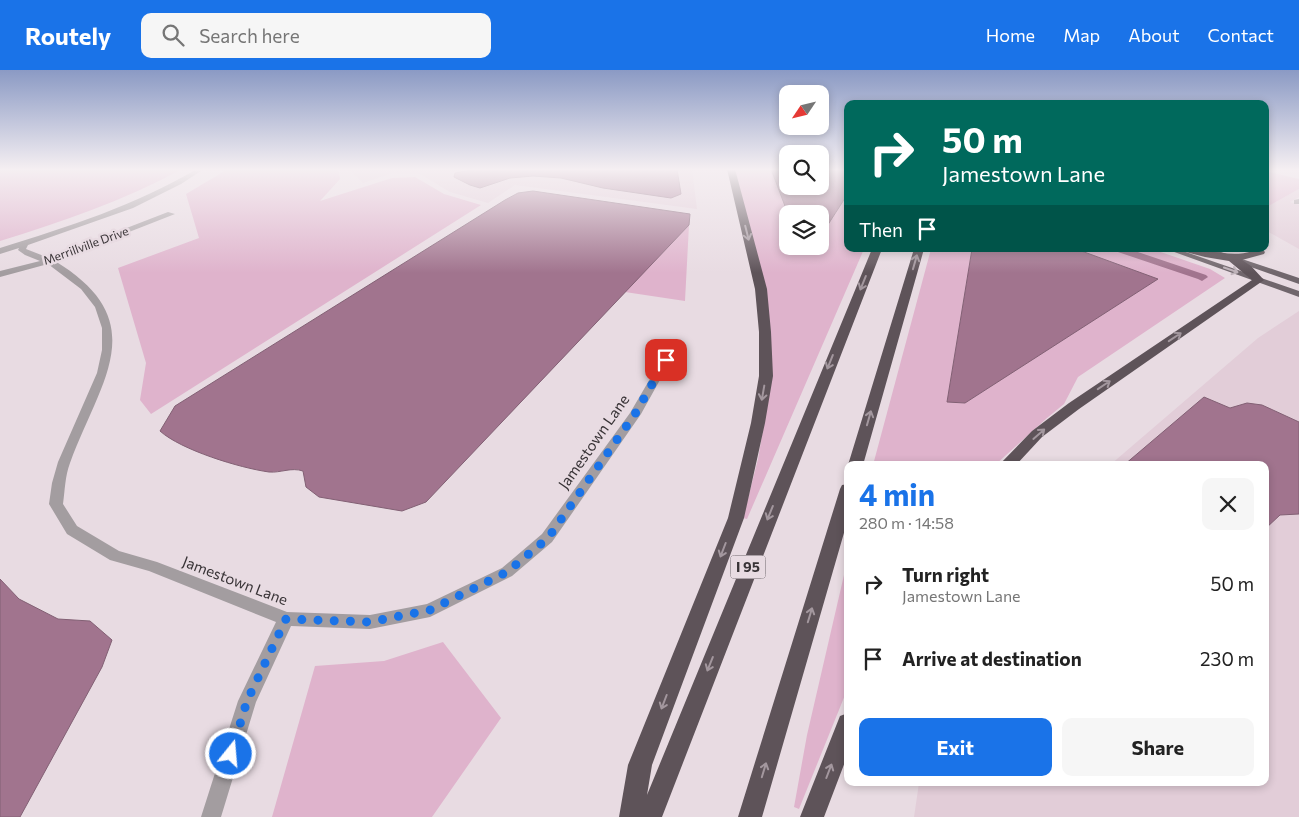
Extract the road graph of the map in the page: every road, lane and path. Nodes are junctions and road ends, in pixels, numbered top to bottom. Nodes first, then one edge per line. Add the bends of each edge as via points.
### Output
1 (130, 204) edge
2 (740, 204) edge
3 (171, 214) dead end
4 (25, 243) junction
5 (0, 251) edge
6 (875, 252) edge
7 (918, 252) edge
8 (1179, 252) edge
9 (1201, 252) edge
10 (1213, 252) edge
11 (1260, 252) edge
12 (1232, 258) junction
13 (48, 261) junction
14 (0, 274) edge
15 (1260, 280) junction
16 (1299, 281) edge
17 (1299, 294) edge
18 (656, 345) dead end
19 (856, 461) edge
20 (1011, 461) edge
21 (844, 502) edge
22 (286, 619) junction
23 (844, 733) edge
24 (210, 817) edge
25 (631, 817) edge
26 (650, 817) edge
27 (750, 817) edge
28 (812, 817) edge

1 - 4 street
2 -> 25 highway via 761,288 766,376 758,423 736,518 640,765
3 - 13 street, Merrillville Drive
4 - 5 street
4 - 13 street, Jamestown Lane via 22,250 26,254
6 -> 26 highway, I 95
19 -> 7 highway
8 -> 15 main road
9 - 12 highway
10 - 12 main road
11 - 12 highway via 1246,258
12 - 15 highway
12 - 16 main road
13 - 14 street, Merrillville Drive
13 - 22 street, Jamestown Lane via 85,288 101,308 109,336 108,359 63,464 56,504 72,530 115,556 152,566
15 - 17 main road
20 -> 15 highway via 1037,434 1074,406
18 - 22 street, Jamestown Lane via 666,360 635,414 548,538 507,572 430,610 370,622
27 -> 21 highway
22 - 24 street via 247,701
28 -> 23 highway

